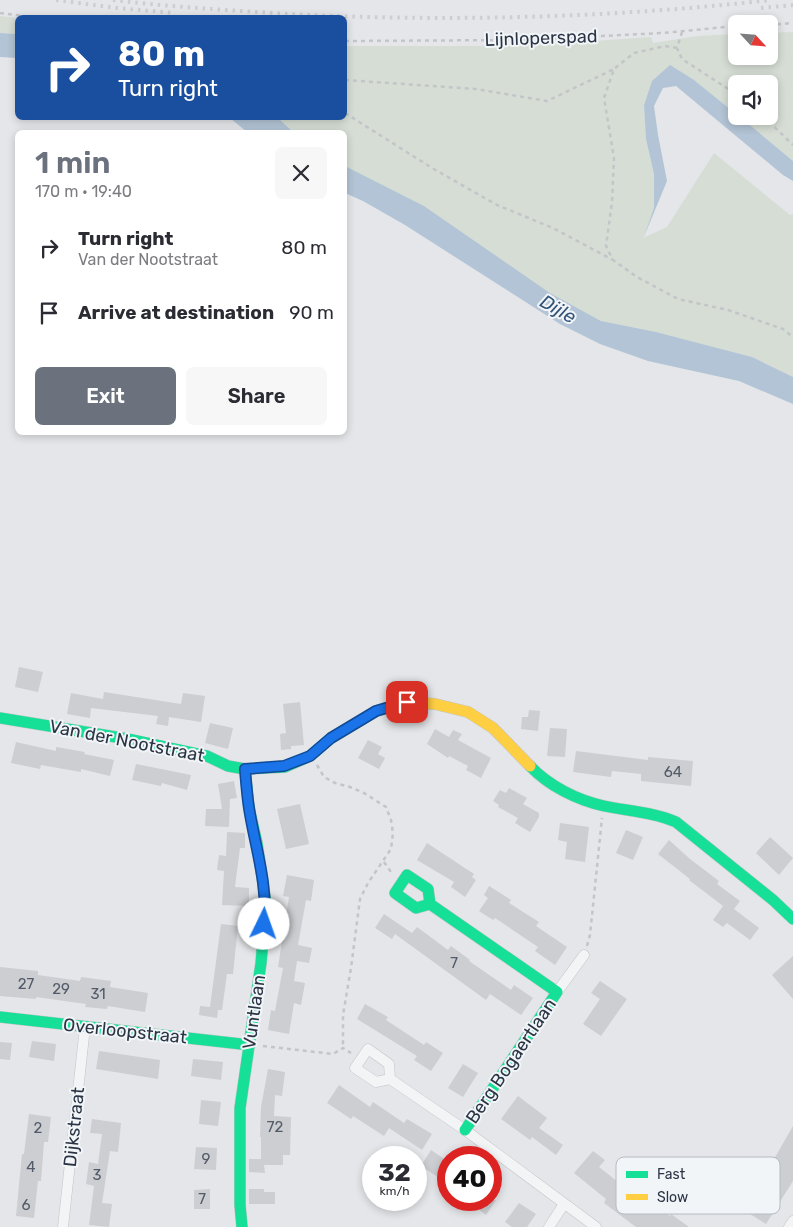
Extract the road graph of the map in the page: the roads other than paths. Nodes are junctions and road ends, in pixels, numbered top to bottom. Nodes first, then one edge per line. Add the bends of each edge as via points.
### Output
1 (0, 718) edge
2 (245, 769) junction
3 (430, 904) dead end
4 (793, 920) edge
5 (584, 955) road end
6 (557, 992) junction
7 (0, 1017) edge
8 (85, 1027) junction
9 (250, 1045) junction
10 (390, 1079) junction
11 (465, 1130) junction
12 (564, 1204) junction
13 (793, 1221) edge
14 (63, 1227) edge
15 (242, 1227) edge
16 (549, 1227) edge
17 (596, 1227) edge
18 (789, 1227) edge

1 - 2 street, Van der Nootstraat via 146,743 207,756 228,766
2 - 4 street, Van der Nootstraat via 284,766 310,756 331,738 376,711 407,702 435,704 468,712 493,728 535,772 577,798 662,816 676,822
2 - 9 street, Vuntlaan via 266,904
3 - 6 street, Berg Bogaertlaan
5 - 6 street, Berg Bogaertlaan
6 - 11 street, Berg Bogaertlaan
7 - 8 street, Overloopstraat
8 - 9 street, Overloopstraat
8 - 14 street, Dijkstraat
9 - 15 street, Vuntlaan via 240,1108
10 - 10 street via 389,1064 368,1049 355,1068 376,1082
10 - 11 street
11 - 12 street
12 - 16 street
12 - 17 street
13 - 18 street

